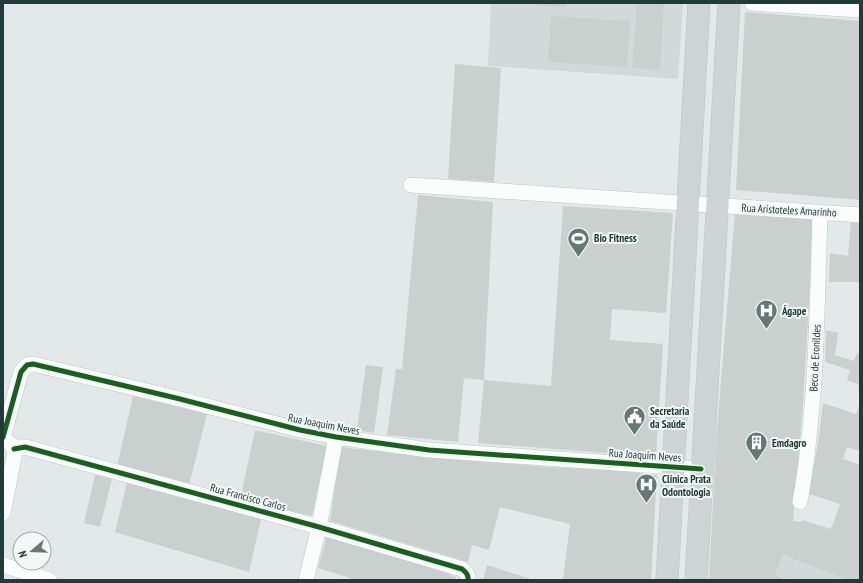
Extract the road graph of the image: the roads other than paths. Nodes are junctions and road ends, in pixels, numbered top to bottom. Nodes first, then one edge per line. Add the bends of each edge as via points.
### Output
1 (699, 3) edge
2 (729, 3) edge
3 (752, 3) edge
4 (860, 10) edge
5 (411, 185) dead end
6 (687, 203) junction
7 (718, 206) junction
8 (820, 212) junction
9 (860, 214) edge
10 (336, 438) junction
11 (7, 442) edge
12 (673, 466) junction
13 (702, 469) junction
14 (800, 502) dead end
15 (3, 513) edge
16 (319, 526) junction
17 (3, 565) edge
18 (49, 580) edge
19 (306, 580) edge
20 (468, 580) edge
21 (667, 580) edge
22 (696, 580) edge

1 - 6 main road
2 - 7 main road
3 - 4 street
5 - 6 street, Rua Aristoteles Amarinho
6 - 7 street, Rua Aristoteles Amarinho
6 - 12 main road
7 - 8 street, Rua Aristoteles Amarinho
7 - 13 main road
8 - 9 street, Rua Aristoteles Amarinho
8 - 14 street, Beco de Eronildes via 815,371 808,451
10 - 11 street, Rua Joaquim Neves via 33,364 20,372
10 - 12 street, Rua Joaquim Neves via 429,450
10 - 16 street
11 - 15 street, Rua Joaquim Neves via 15,452
11 - 16 street, Rua Francisco Carlos
12 - 13 street, Rua Joaquim Neves
12 - 21 main road
13 - 22 main road
16 - 19 street
16 - 20 street, Rua Francisco Carlos via 462,568
17 - 18 street

